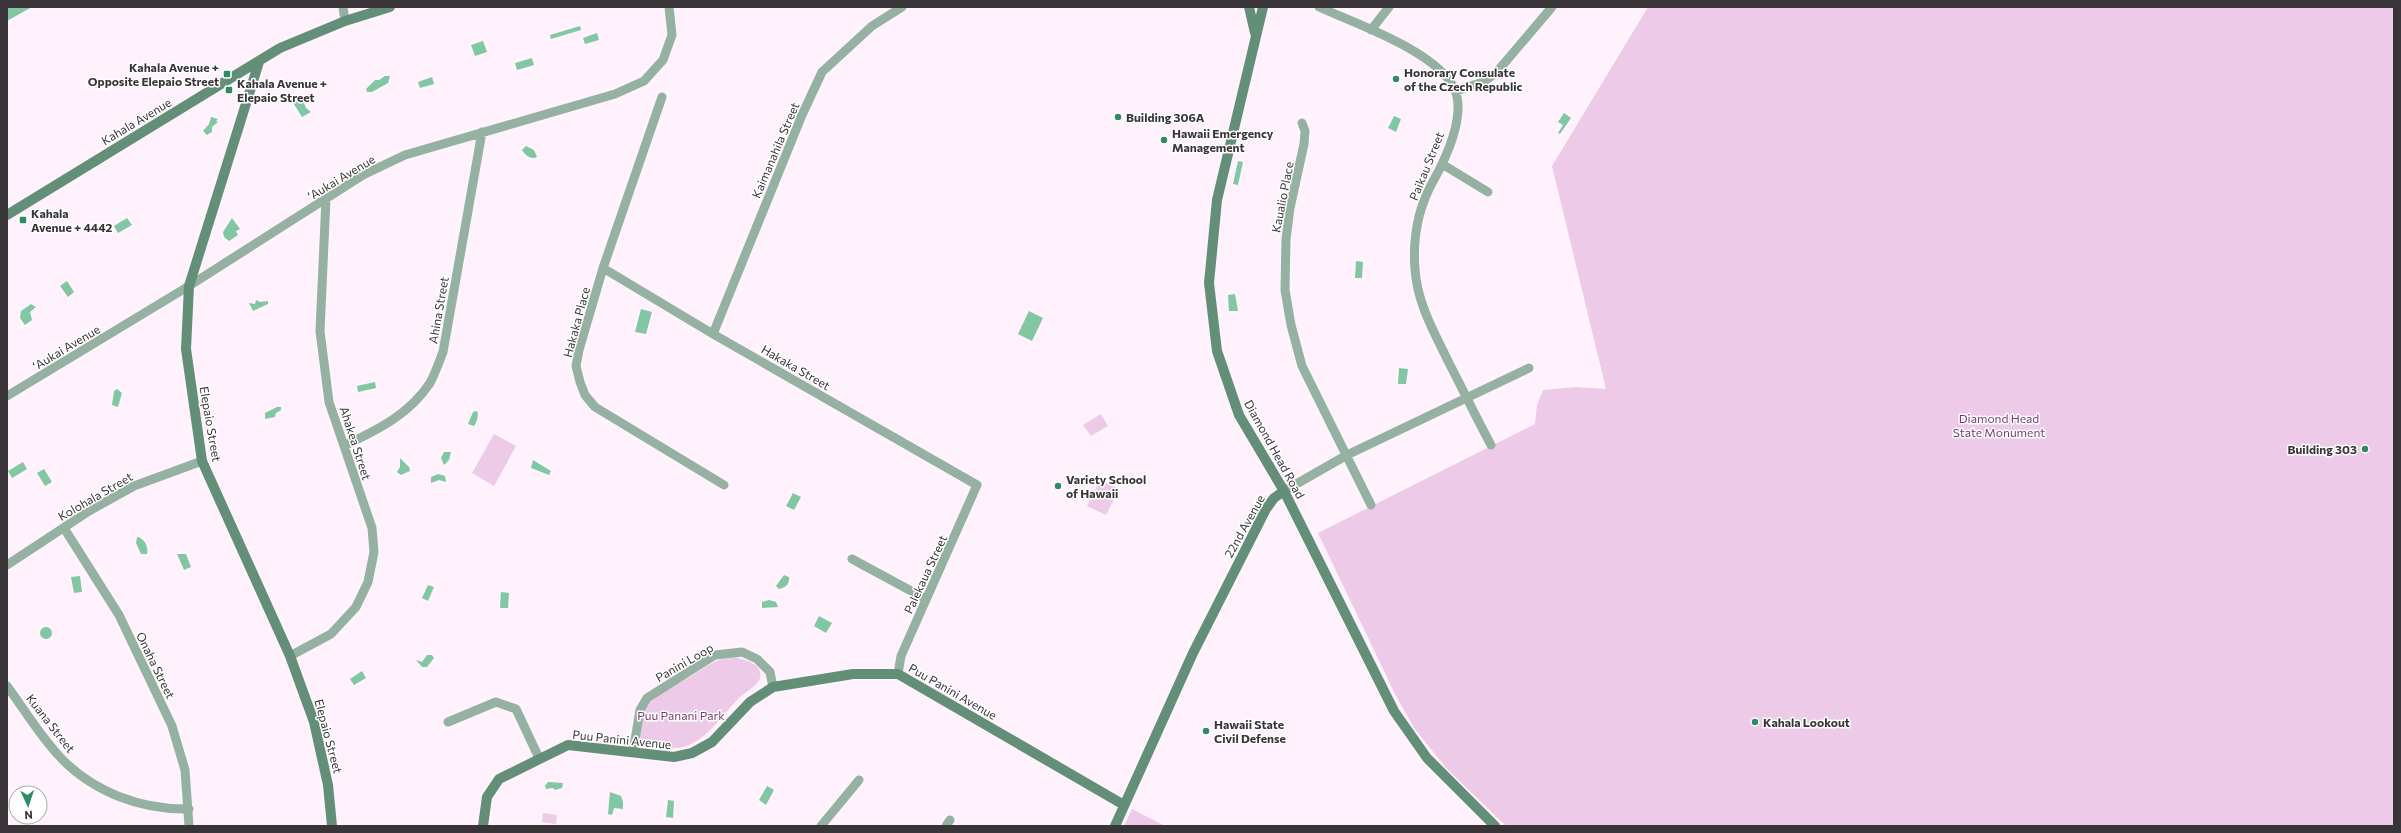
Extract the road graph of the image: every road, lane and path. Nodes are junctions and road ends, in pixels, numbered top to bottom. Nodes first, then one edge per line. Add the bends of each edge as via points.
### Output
1 (343, 7) edge
2 (390, 7) edge
3 (669, 7) edge
4 (902, 7) edge
5 (1250, 7) edge
6 (1263, 7) edge
7 (1319, 7) edge
8 (1389, 7) edge
9 (1552, 7) edge
10 (345, 21) junction
11 (1371, 30) junction
12 (1255, 37) junction
13 (259, 62) junction
14 (1456, 91) junction
15 (662, 97) dead end
16 (1302, 124) dead end
17 (482, 132) junction
18 (1442, 164) junction
19 (1488, 192) dead end
20 (326, 199) junction
21 (7, 214) edge
22 (603, 268) junction
23 (189, 286) junction
24 (713, 334) junction
25 (1529, 368) dead end
26 (7, 396) edge
27 (1467, 399) junction
28 (1491, 445) dead end
29 (344, 446) junction
30 (1346, 456) junction
31 (202, 461) junction
32 (724, 485) dead end
33 (977, 485) joint
34 (1284, 491) junction
35 (1371, 505) dead end
36 (64, 528) junction
37 (852, 559) dead end
38 (7, 565) edge
39 (926, 599) junction
40 (290, 656) junction
41 (898, 674) junction
42 (7, 686) edge
43 (773, 687) junction
44 (448, 722) dead end
45 (633, 752) junction
46 (539, 758) junction
47 (859, 780) dead end
48 (1124, 805) junction
49 (189, 809) junction
50 (189, 826) edge
51 (332, 826) edge
52 (483, 826) edge
53 (821, 826) edge
54 (1115, 826) edge
55 (1494, 826) edge

1 - 10 street
2 - 10 street, Kahala Avenue
3 - 17 street, ʻAukai Avenue via 672,35 663,60 644,81 615,94
4 - 24 street, Kaimanahila Street via 872,26 822,72
5 - 12 street
6 - 12 street, Diamond Head Road
7 - 11 street
8 - 11 street
9 - 14 street via 1496,73 1483,82
10 - 13 street, Kahala Avenue via 299,39
11 - 14 street via 1427,59 1444,73
12 - 34 street, Diamond Head Road via 1217,200 1209,283 1217,351 1239,415
13 - 21 street, Kahala Avenue
13 - 23 street, Elepaio Street
14 - 18 street, Paikau Street via 1456,119
15 - 22 street, Hakaka Place
16 - 30 street, Kaualio Place via 1305,131 1304,144 1286,226 1285,290 1302,366
17 - 20 street, ʻAukai Avenue via 405,155 364,175
17 - 29 street, Ahina Street via 443,352 431,382 418,400 388,424
18 - 19 street
18 - 27 street, Paikau Street via 1424,201 1416,236 1415,268 1418,294
20 - 23 street, ʻAukai Avenue
20 - 29 street, Ahakea Street via 320,331 330,402
22 - 24 street, Hakaka Street
22 - 32 street, Hakaka Place via 576,366 585,395 595,407 608,416
23 - 26 street, ʻAukai Avenue
23 - 31 street, Elepaio Street via 186,349
24 - 33 street, Hakaka Street
25 - 27 street, 22nd Avenue
27 - 28 street, Paikau Street
27 - 30 street, 22nd Avenue
29 - 40 street, Ahakea Street via 372,528 374,552 368,582 356,607 331,634
30 - 34 street, 22nd Avenue
30 - 35 street, Kaualio Place
31 - 36 street, Kolohala Street via 134,486 89,510
31 - 40 street, Elepaio Street
33 - 39 street, Palekaua Street
34 - 48 street, 22nd Avenue via 1271,501 1262,515 1193,653
34 - 55 street, Diamond Head Road via 1402,723 1439,771
36 - 38 street, Kolohala Street
36 - 49 street, Onaha Street via 119,615 172,726 185,770
37 - 39 street
39 - 41 street, Palekaua Street via 901,656
40 - 51 street, Elepaio Street via 314,722 328,785
41 - 43 street, Puu Panini Avenue via 853,674
41 - 48 street, Puu Panini Avenue
42 - 49 street, Kuana Street via 60,757 89,782 135,803 170,809
43 - 45 street, Puu Panini Avenue via 750,702 712,742 692,753 674,757
43 - 45 street, Panini Loop via 770,672 757,659 742,652 715,655 647,698 640,710
44 - 46 street via 496,702 516,708
45 - 46 street, Puu Panini Avenue via 568,745
46 - 52 street, Puu Panini Avenue via 499,779 487,797
47 - 53 street
48 - 54 street, 22nd Avenue
49 - 50 street, Onaha Street

